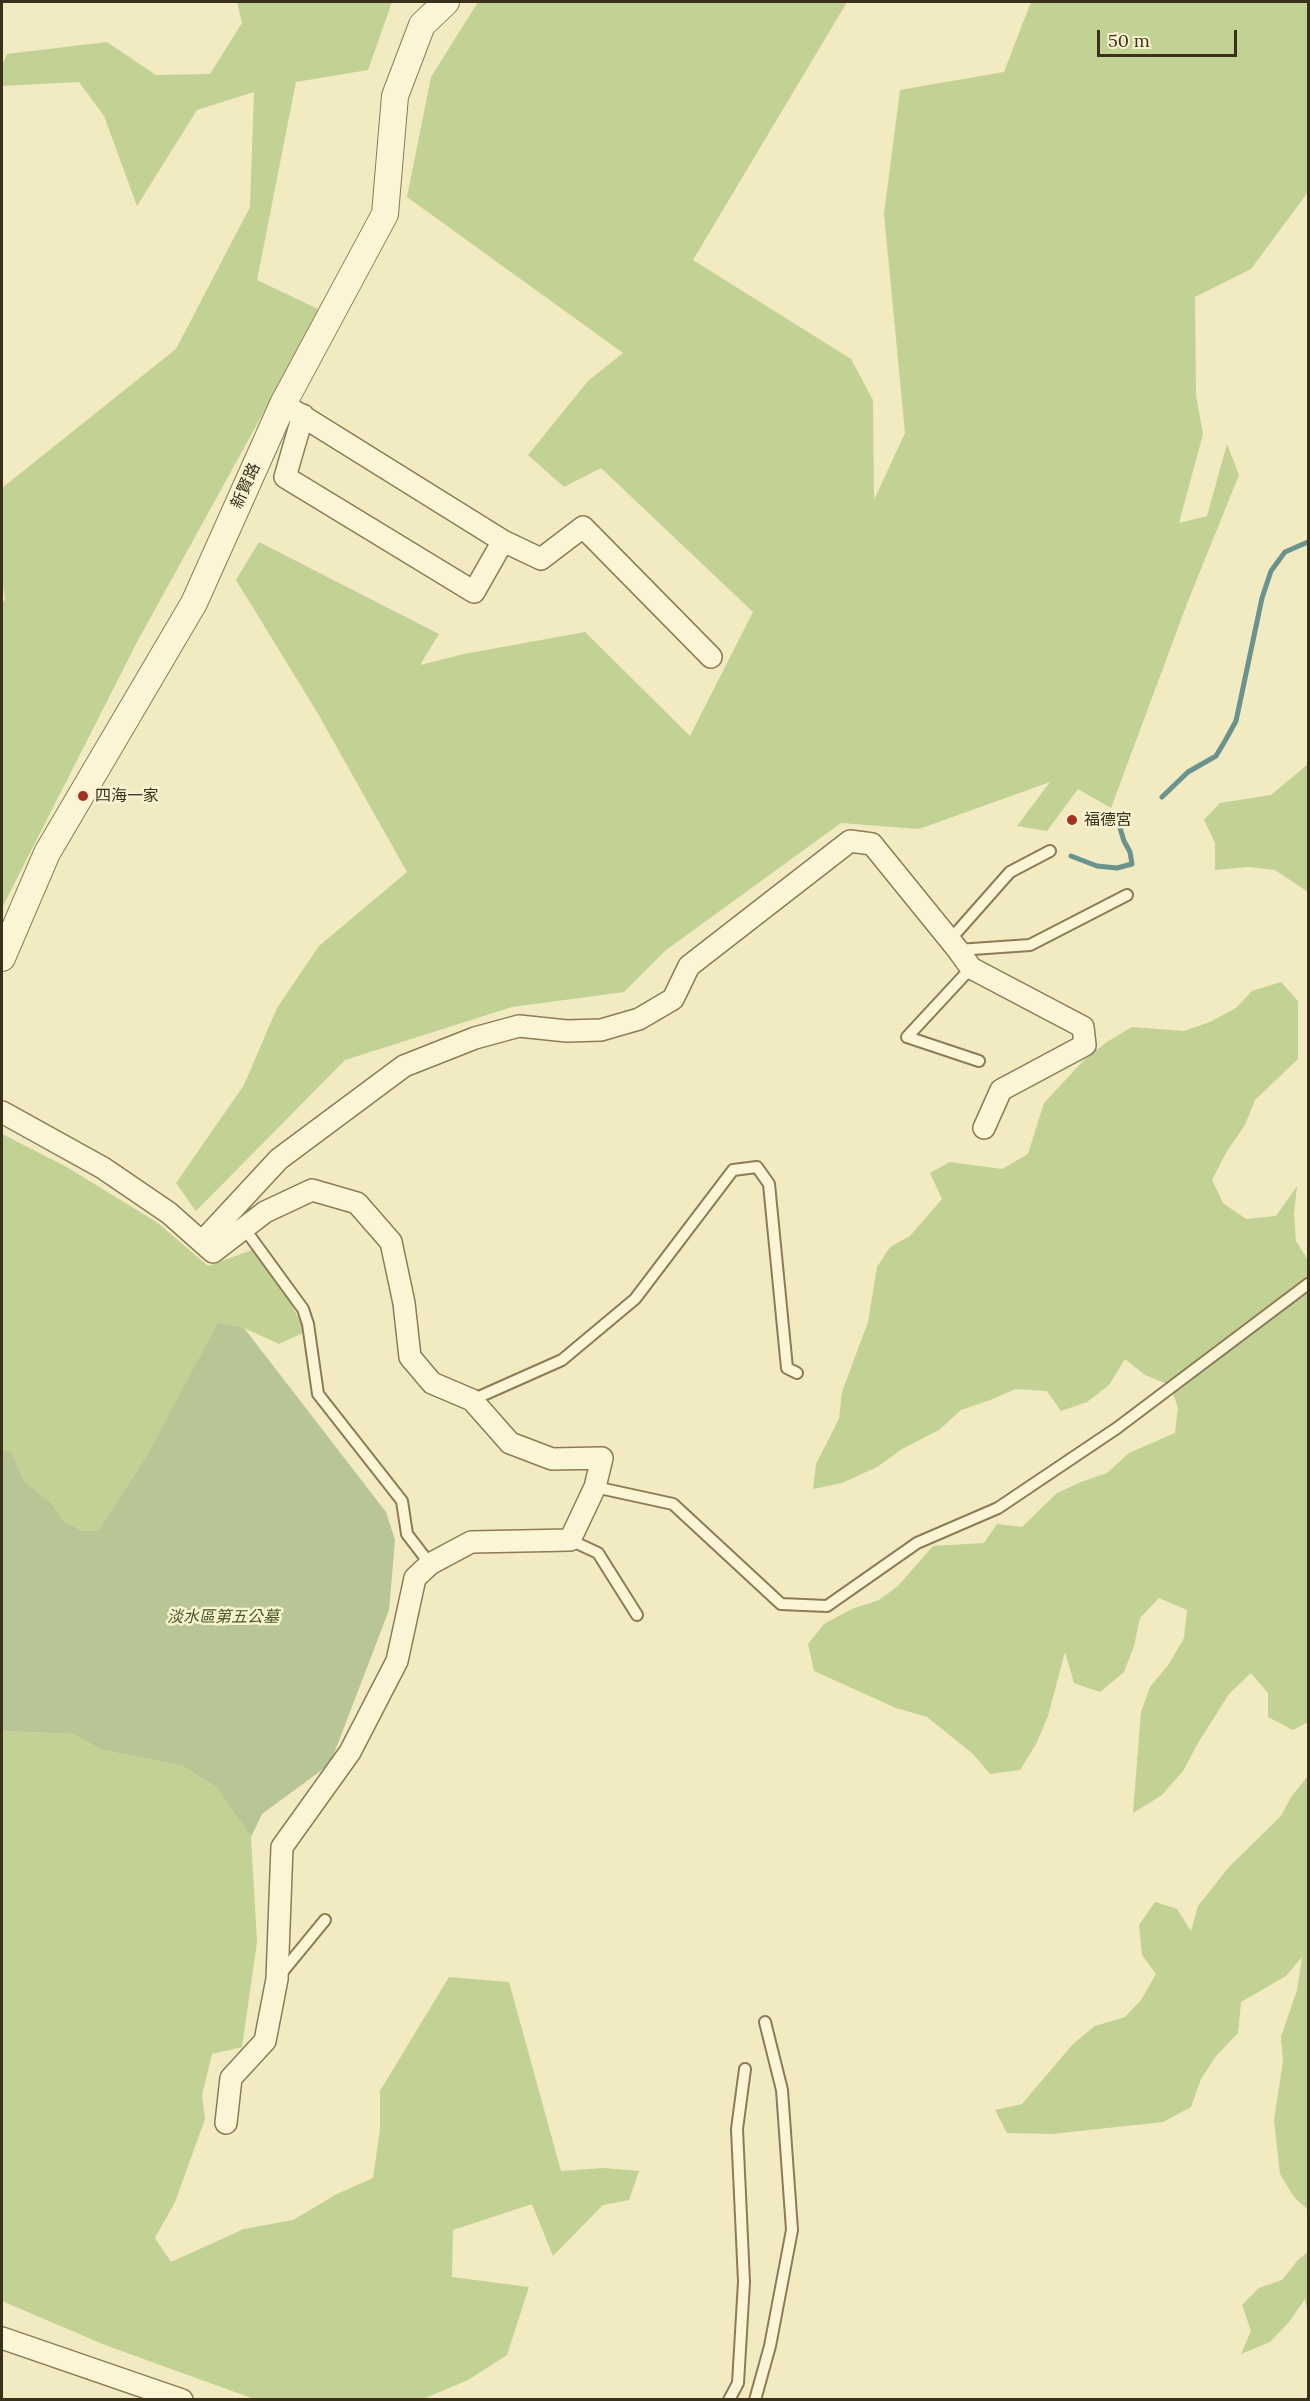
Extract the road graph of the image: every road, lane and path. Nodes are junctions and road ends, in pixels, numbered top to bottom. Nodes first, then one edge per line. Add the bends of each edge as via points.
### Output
1 (446, 2) edge
2 (293, 409) junction
3 (503, 541) junction
4 (711, 657) dead end
5 (1050, 851) dead end
6 (1127, 895) dead end
7 (954, 946) junction
8 (2, 958) edge
9 (971, 968) junction
10 (978, 1061) dead end
11 (2, 1112) edge
12 (984, 1128) dead end
13 (244, 1228) junction
14 (202, 1242) junction
15 (1308, 1284) edge
16 (797, 1373) dead end
17 (472, 1400) junction
18 (595, 1487) junction
19 (570, 1540) junction
20 (430, 1563) junction
21 (637, 1615) dead end
22 (325, 1920) dead end
23 (277, 1979) junction
24 (765, 2022) dead end
25 (745, 2069) dead end
26 (226, 2123) dead end
27 (2, 2338) edge
28 (182, 2400) edge
29 (729, 2400) edge
30 (755, 2400) edge

1 - 2 street, 新賢路 via 422,25 395,96 385,214
2 - 3 street
2 - 3 street via 285,477 474,592
2 - 8 street, 新賢路 via 194,603 47,852
3 - 4 street via 541,559 583,527
5 - 7 lane via 1010,872
6 - 7 lane via 1030,945
7 - 9 street
7 - 14 street via 872,844 850,841 689,966 673,999 639,1019 601,1030 519,1026 475,1038 404,1066 279,1159
9 - 10 lane via 907,1037
9 - 12 street via 1083,1027 1085,1046 1001,1090
11 - 14 street via 103,1168 169,1213
13 - 14 street via 213,1252
13 - 17 street via 265,1212 312,1190 357,1203 391,1242 410,1357 432,1383
13 - 20 lane via 303,1309 318,1394 402,1501 407,1534
15 - 18 lane via 1107,1435 998,1508 917,1543 827,1606 781,1604 674,1504
16 - 17 lane via 787,1368 769,1184 757,1167 732,1170 635,1299 562,1360
17 - 18 street via 510,1443 552,1459 602,1458
18 - 19 street
19 - 20 street via 471,1542
19 - 21 lane via 598,1554
20 - 23 street via 415,1578 397,1661 350,1752 282,1847
22 - 23 lane
23 - 26 street via 265,2041 231,2078
24 - 30 lane via 782,2090 792,2230 770,2346
25 - 29 lane via 737,2129 744,2282 738,2383
27 - 28 street

